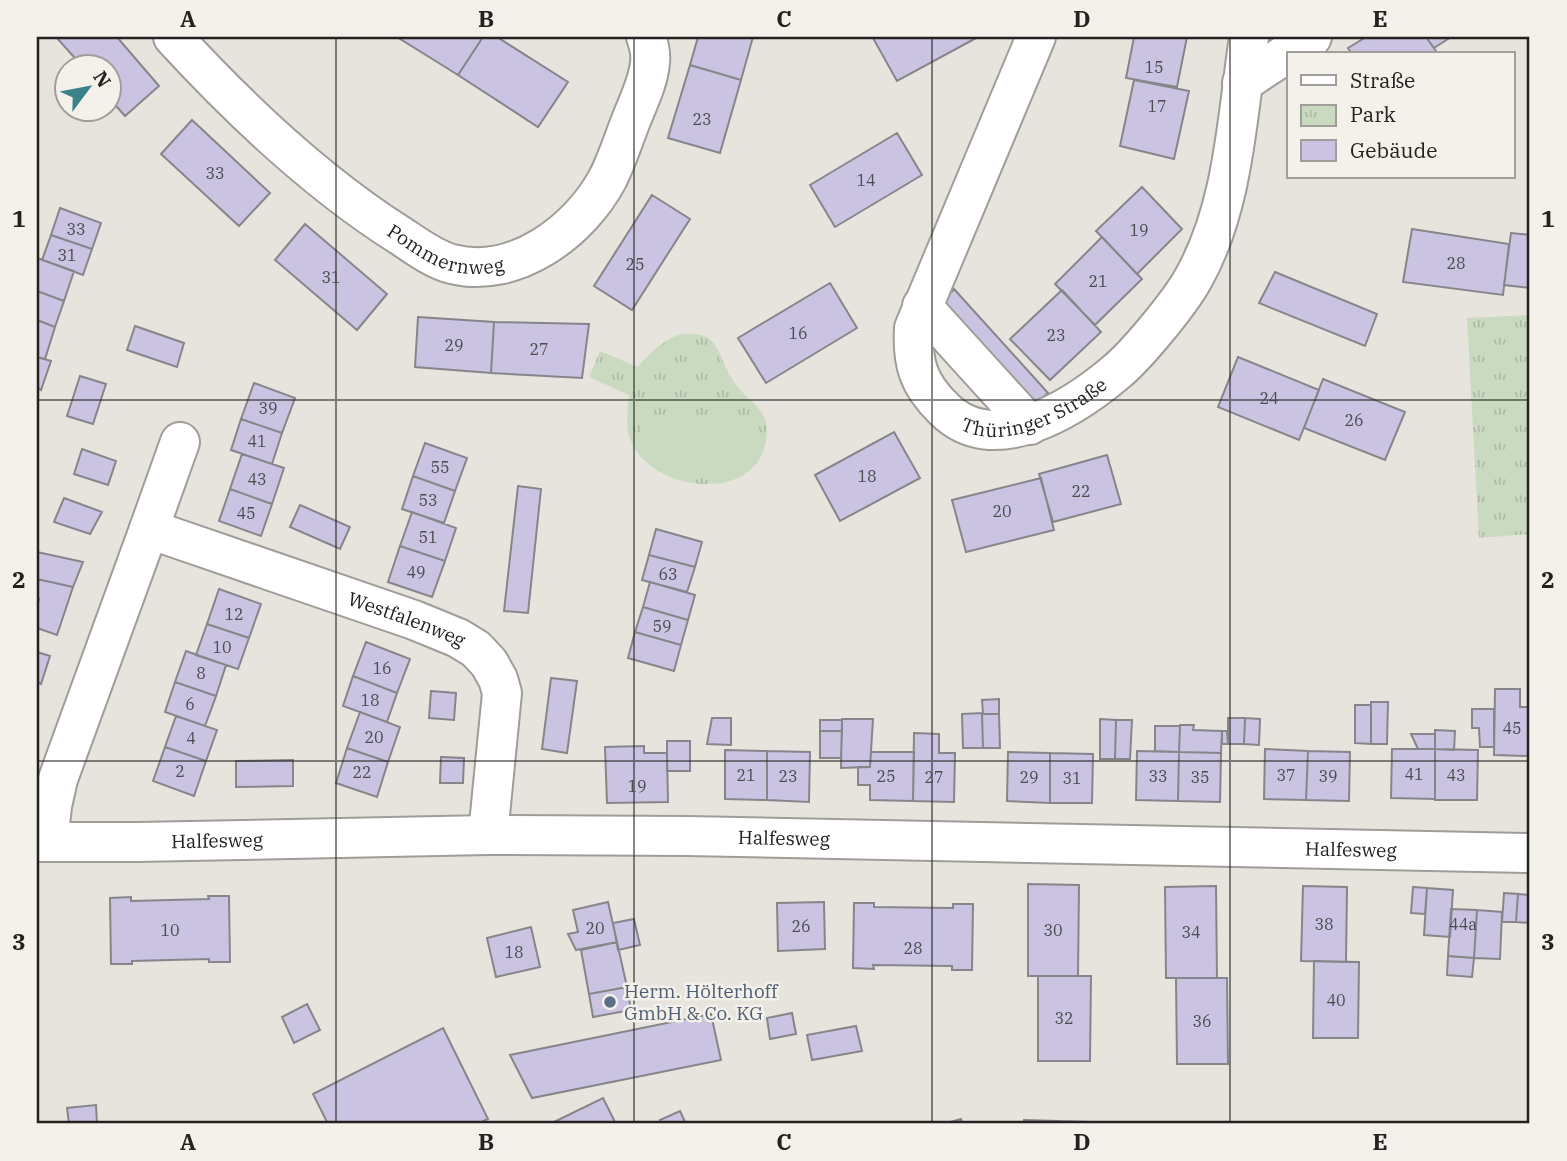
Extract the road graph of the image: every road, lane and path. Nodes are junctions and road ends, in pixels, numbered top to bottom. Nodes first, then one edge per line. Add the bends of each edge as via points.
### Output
1 (173, 37) edge
2 (646, 37) edge
3 (1036, 37) edge
4 (1249, 37) edge
5 (1312, 37) edge
6 (1289, 52) edge
7 (1287, 53) edge
8 (1242, 83) junction
9 (922, 306) junction
10 (1030, 425) junction
11 (180, 442) dead end
12 (149, 529) junction
13 (488, 835) junction
14 (43, 841) edge
15 (1530, 853) edge

1 - 2 street, Pommernweg via 254,120 349,201 449,264 483,269 512,262 557,237 593,203 611,172 648,75
3 - 9 street, Thüringer Straße
4 - 8 street, Thüringer Straße
5 - 6 street
7 - 8 street
8 - 10 street, Thüringer Straße via 1217,226 1192,281 1116,372 1083,397
9 - 10 street
9 - 10 street, Thüringer Straße via 914,328 913,352 917,373 941,407 973,427 1003,430
11 - 12 street
12 - 13 street, Westfalenweg via 433,628 469,643 482,654 502,693
12 - 14 street via 58,779
13 - 14 street, Halfesweg
13 - 15 street, Halfesweg

